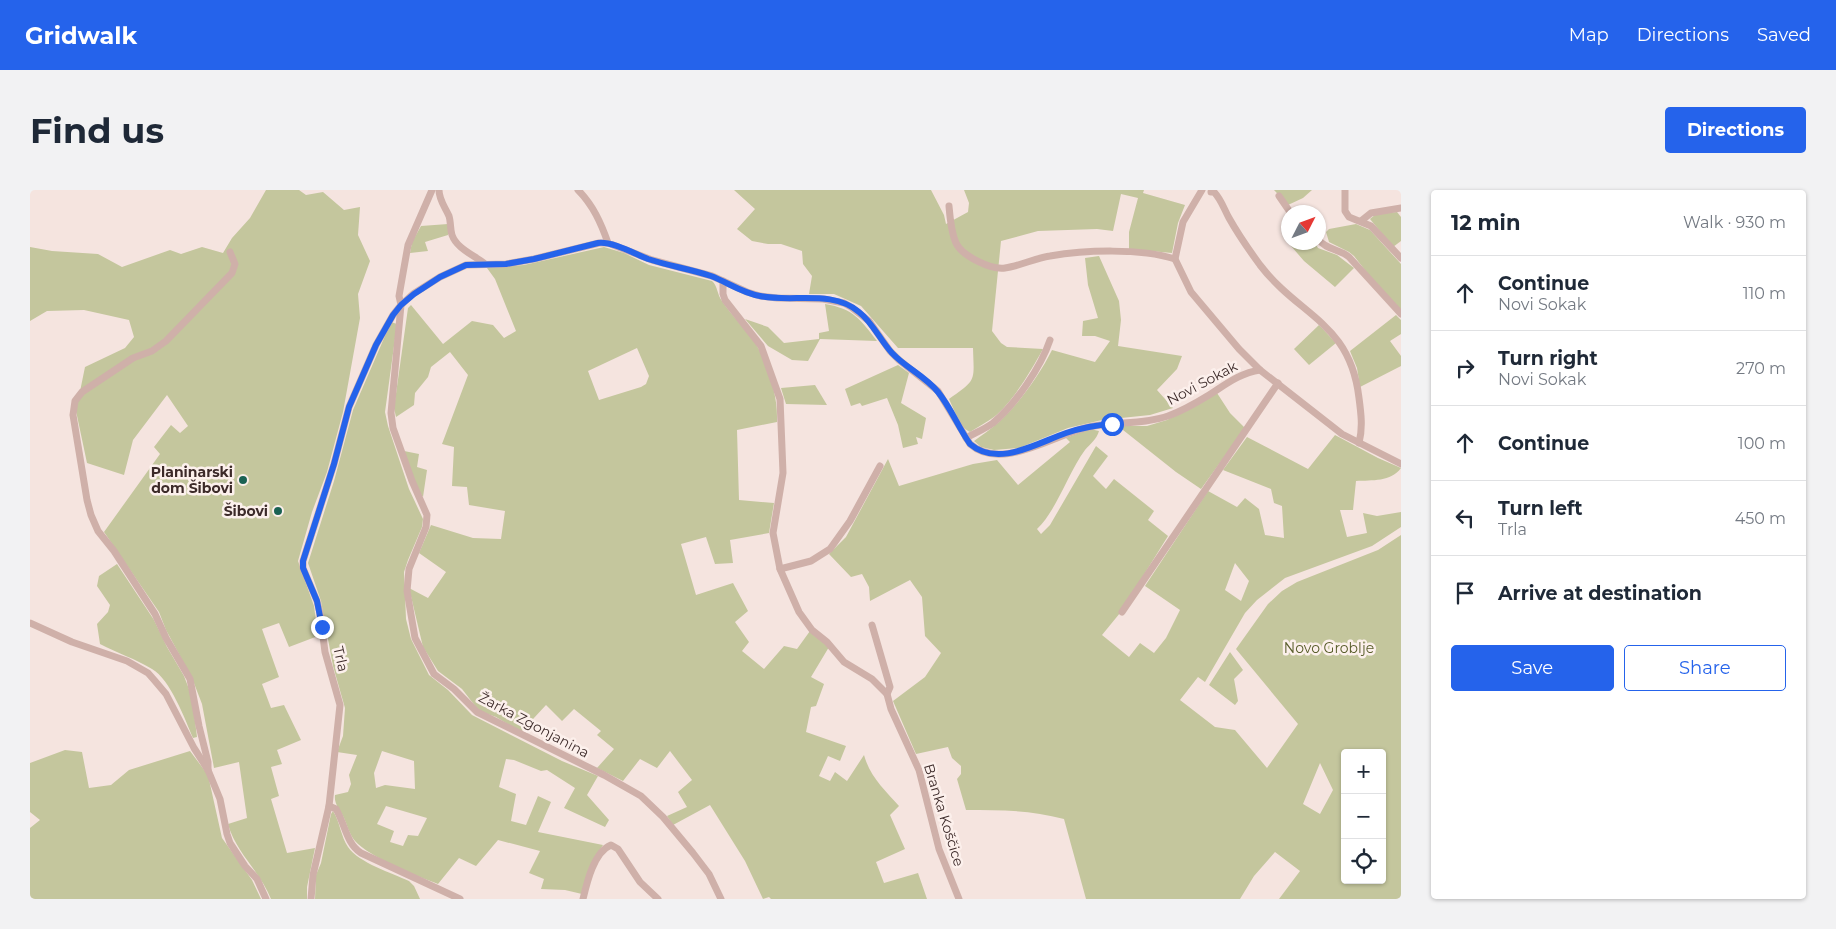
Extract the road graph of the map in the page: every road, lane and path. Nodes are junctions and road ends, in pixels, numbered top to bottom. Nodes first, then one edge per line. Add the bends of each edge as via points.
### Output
1 (432, 190) edge
2 (439, 190) edge
3 (578, 190) edge
4 (1202, 190) edge
5 (1346, 190) edge
6 (1211, 192) dead end
7 (1279, 196) dead end
8 (1285, 205) edge
9 (949, 206) dead end
10 (1401, 208) edge
11 (1361, 221) junction
12 (608, 243) junction
13 (1326, 246) edge
14 (230, 252) dead end
15 (1401, 258) edge
16 (1175, 259) junction
17 (485, 264) junction
18 (723, 281) junction
19 (401, 305) junction
20 (1401, 314) edge
21 (1050, 340) dead end
22 (1260, 370) junction
23 (1278, 384) junction
24 (966, 438) junction
25 (1359, 443) junction
26 (1401, 464) edge
27 (880, 466) dead end
28 (780, 569) junction
29 (1122, 612) dead end
30 (30, 623) edge
31 (872, 625) dead end
32 (887, 694) junction
33 (208, 770) junction
34 (329, 806) junction
35 (266, 899) edge
36 (312, 899) edge
37 (460, 899) edge
38 (583, 899) edge
39 (658, 899) edge
40 (721, 899) edge
41 (959, 899) edge

1 - 19 street, Žarka Zgonjanina via 408,245 399,296
2 - 17 street via 458,246
3 - 12 street via 600,220
4 - 16 street via 1183,222
5 - 11 street via 1346,214
6 - 25 street via 1216,193 1252,254 1274,282 1320,320 1344,348 1357,386 1362,424
7 - 8 street
9 - 16 street via 956,243 983,264 1004,268 1050,256 1113,251 1142,252
10 - 11 street via 1371,213
11 - 15 street via 1375,229
12 - 17 street, Trla via 506,264
12 - 18 street, Novi Sokak
13 - 20 street via 1349,257
14 - 33 street via 235,264 232,273 166,341 133,358 82,392 75,401 73,415 91,515 98,531 155,614 190,679
16 - 22 street, Novi Sokak via 1191,292
17 - 19 street, Trla via 466,265 440,277
18 - 24 street, Novi Sokak via 760,296 833,300 858,311 895,356 938,391
18 - 28 street via 725,300 762,346 780,399 783,473 773,533
19 - 34 street, Trla via 376,345 349,407 303,561 318,607 325,652 340,705
19 - 40 street, Žarka Zgonjanina via 391,413 393,428 427,514 426,527 407,578 413,631 421,651 434,674 476,712 642,796 693,853 709,874
21 - 24 street via 1032,376 1010,406 992,424
22 - 23 street, Novi Sokak
22 - 24 street, Novi Sokak via 1247,373 1168,416 1141,422 1090,426 1018,452 985,452 976,449
23 - 25 street, Novi Sokak via 1331,426
23 - 29 street
25 - 26 street, Novi Sokak
27 - 28 street via 850,521 830,549 811,561
28 - 32 street via 805,621 844,662 872,679
30 - 33 street via 148,673 166,694
31 - 32 street, Branka Koščice via 890,687
32 - 41 street, Branka Koščice via 896,722 919,770 939,849
33 - 35 street via 220,799 230,843 244,866 257,878
34 - 36 street, Trla via 313,875
34 - 37 street via 336,809 349,840 361,854
38 - 39 street via 596,862 603,850 611,845 618,849 640,882

